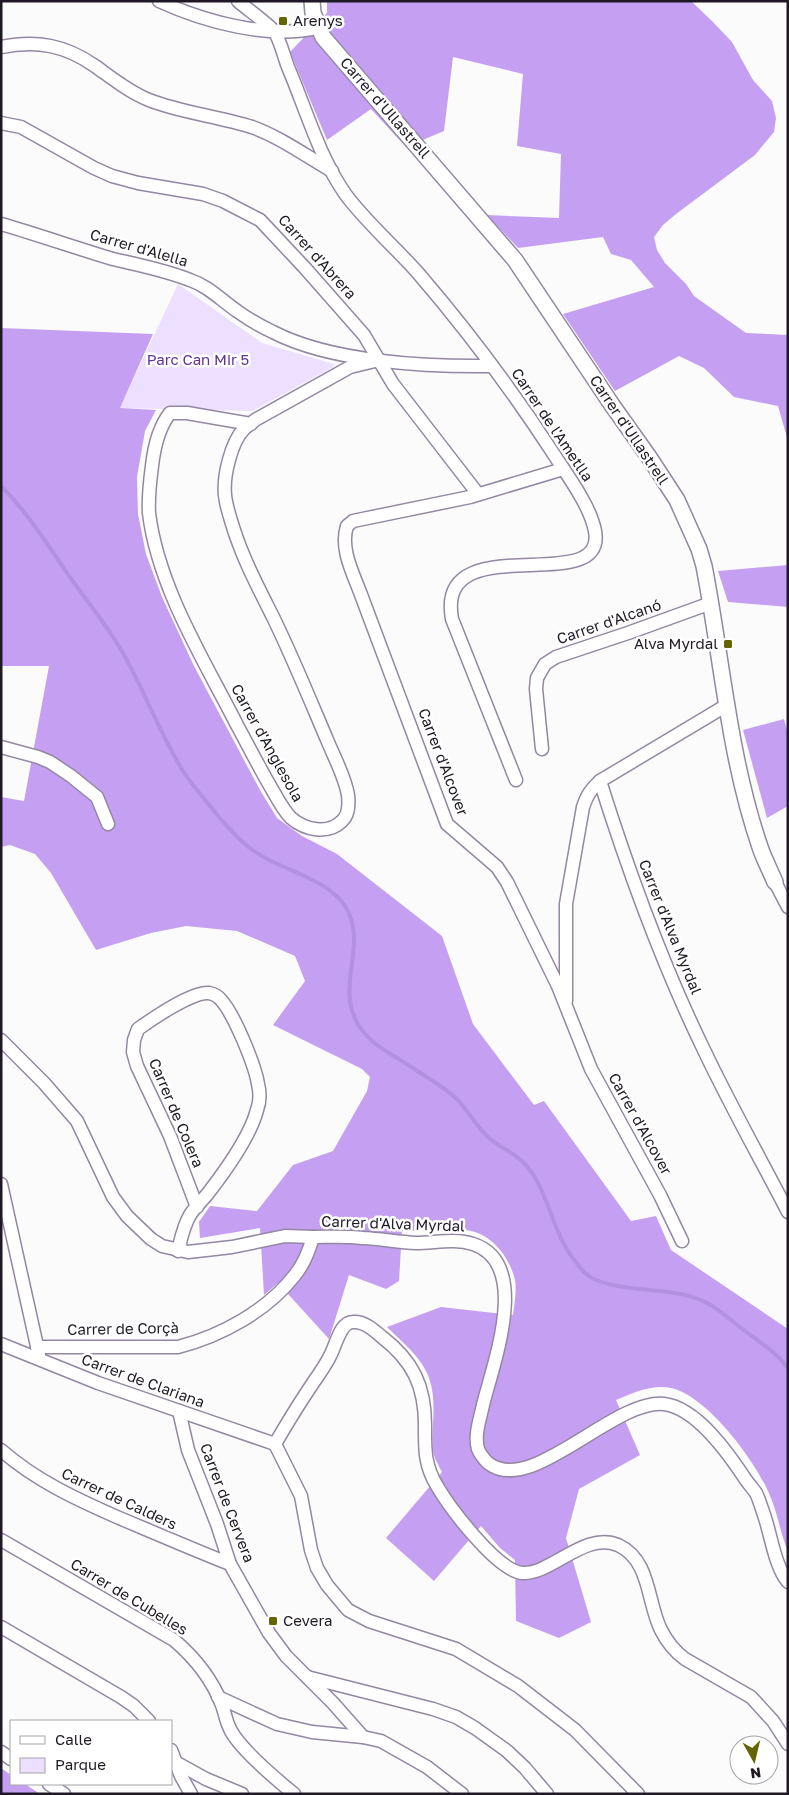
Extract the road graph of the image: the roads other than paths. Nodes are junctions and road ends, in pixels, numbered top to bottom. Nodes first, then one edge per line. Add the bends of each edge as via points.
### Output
1 (159, 1) edge
2 (238, 1) edge
3 (312, 1) edge
4 (318, 28) junction
5 (274, 31) junction
6 (1, 47) edge
7 (1, 123) edge
8 (332, 171) junction
9 (1, 224) edge
10 (379, 360) junction
11 (492, 366) junction
12 (251, 424) junction
13 (563, 469) junction
14 (478, 494) junction
15 (711, 603) junction
16 (727, 705) junction
17 (1, 747) edge
18 (542, 749) dead end
19 (516, 780) dead end
20 (600, 781) junction
21 (108, 824) dead end
22 (776, 882) joint
23 (788, 907) edge
24 (566, 1010) junction
25 (1, 1040) edge
26 (1, 1184) edge
27 (197, 1207) junction
28 (788, 1212) edge
29 (313, 1237) junction
30 (682, 1241) dead end
31 (178, 1251) junction
32 (1, 1344) edge
33 (38, 1353) junction
34 (179, 1412) junction
35 (275, 1444) junction
36 (1, 1450) edge
37 (1, 1540) edge
38 (230, 1564) junction
39 (788, 1582) edge
40 (1, 1627) edge
41 (305, 1676) junction
42 (218, 1697) junction
43 (148, 1720) edge
44 (363, 1737) junction
45 (788, 1744) edge
46 (172, 1752) edge
47 (177, 1762) junction
48 (50, 1785) edge
49 (64, 1794) edge
50 (191, 1794) edge
51 (242, 1794) edge
52 (294, 1794) edge
53 (462, 1794) edge
54 (547, 1794) edge
55 (638, 1794) edge

1 - 5 street via 197,16
2 - 5 street
3 - 4 street
4 - 5 street
4 - 15 street, Carrer d'Ullastrell via 515,260 541,298 677,500 699,549
5 - 8 street, Carrer de l'Ametlla
6 - 8 street via 38,43 62,48 144,98 180,111 252,128 278,139
7 - 10 street, Carrer d'Abrera via 20,127 112,176 203,194 260,220 339,306
8 - 11 street, Carrer de l'Ametlla via 346,195 448,308
9 - 10 street, Carrer d'Alella via 192,280 275,334 340,354
10 - 11 street, Carrer d'Alella via 423,365
10 - 12 street, Carrer d'Anglesola via 350,367
10 - 14 street, Carrer d'Abrera via 393,384
11 - 13 street, Carrer de l'Ametlla
12 - 12 street, Carrer d'Anglesola via 243,429 232,452 225,496 247,567 303,683 346,786 349,806 346,816 327,829 305,828 290,816 265,777 175,602 151,520 149,498 153,456 170,413
13 - 14 street, Carrer d'Alcover
13 - 19 street, Carrer de l'Ametlla via 583,501 593,525 596,541 590,553 563,563 473,572 459,581 450,608
14 - 24 street, Carrer d'Alcover via 354,521 347,526 344,543 348,562 447,824 497,867 507,882 558,986
15 - 16 street, Carrer d'Ullastrell
15 - 18 street, Carrer d'Alcanó via 556,657 545,664 537,678 536,689
16 - 20 street
16 - 22 street, Carrer d'Ullastrell via 745,797 760,848
17 - 21 street via 38,757 71,776 97,797
20 - 24 street via 586,796 566,904
20 - 28 street, Carrer d'Alva Myrdal via 638,893 687,1014 743,1130
22 - 23 street, Carrer d'Ullastrell
24 - 30 street, Carrer d'Alcover via 591,1069
25 - 31 street via 77,1121 114,1197 127,1216 151,1239
26 - 33 street
27 - 27 street, Carrer de Colera via 138,1066 134,1040 138,1029 183,1001 207,993 216,995 233,1019 258,1084 259,1099 252,1124 240,1146
27 - 31 street, Carrer de Colera via 182,1232
29 - 31 street via 285,1236 215,1250
29 - 33 street, Carrer de Corçà via 296,1275 272,1300 243,1320 196,1342 170,1347
29 - 39 street, Carrer d'Alva Myrdal via 460,1242 475,1244 488,1252 496,1260 506,1292 502,1328 478,1426 477,1443 483,1458 504,1470 522,1469 567,1448 636,1408 662,1404 674,1406 708,1430 756,1493
32 - 33 street, Carrer de Clariana
33 - 34 street, Carrer de Clariana via 98,1383
34 - 35 street, Carrer de Clariana
34 - 38 street, Carrer de Cervera via 188,1450
35 - 45 street via 326,1364 343,1326 351,1322 373,1329 389,1342 416,1374 423,1405 426,1463 438,1488 490,1553 511,1570 522,1573 533,1572 593,1544 604,1542 618,1546 642,1571 660,1629 675,1651 751,1697
35 - 55 street via 301,1496 317,1568 348,1610 369,1621 456,1649 518,1686 575,1730
36 - 38 street, Carrer de Calders via 46,1483 84,1503
37 - 42 street, Carrer de Cubelles via 174,1640 200,1666
38 - 41 street, Carrer de Cervera via 269,1633
40 - 43 street via 121,1697
41 - 44 street, Carrer de Cervera
41 - 54 street via 456,1716 507,1751
42 - 44 street via 277,1724 312,1732
42 - 52 street, Carrer de Cubelles via 232,1732
44 - 53 street via 381,1741 426,1767
46 - 47 street
47 - 50 street
47 - 51 street
48 - 49 street

